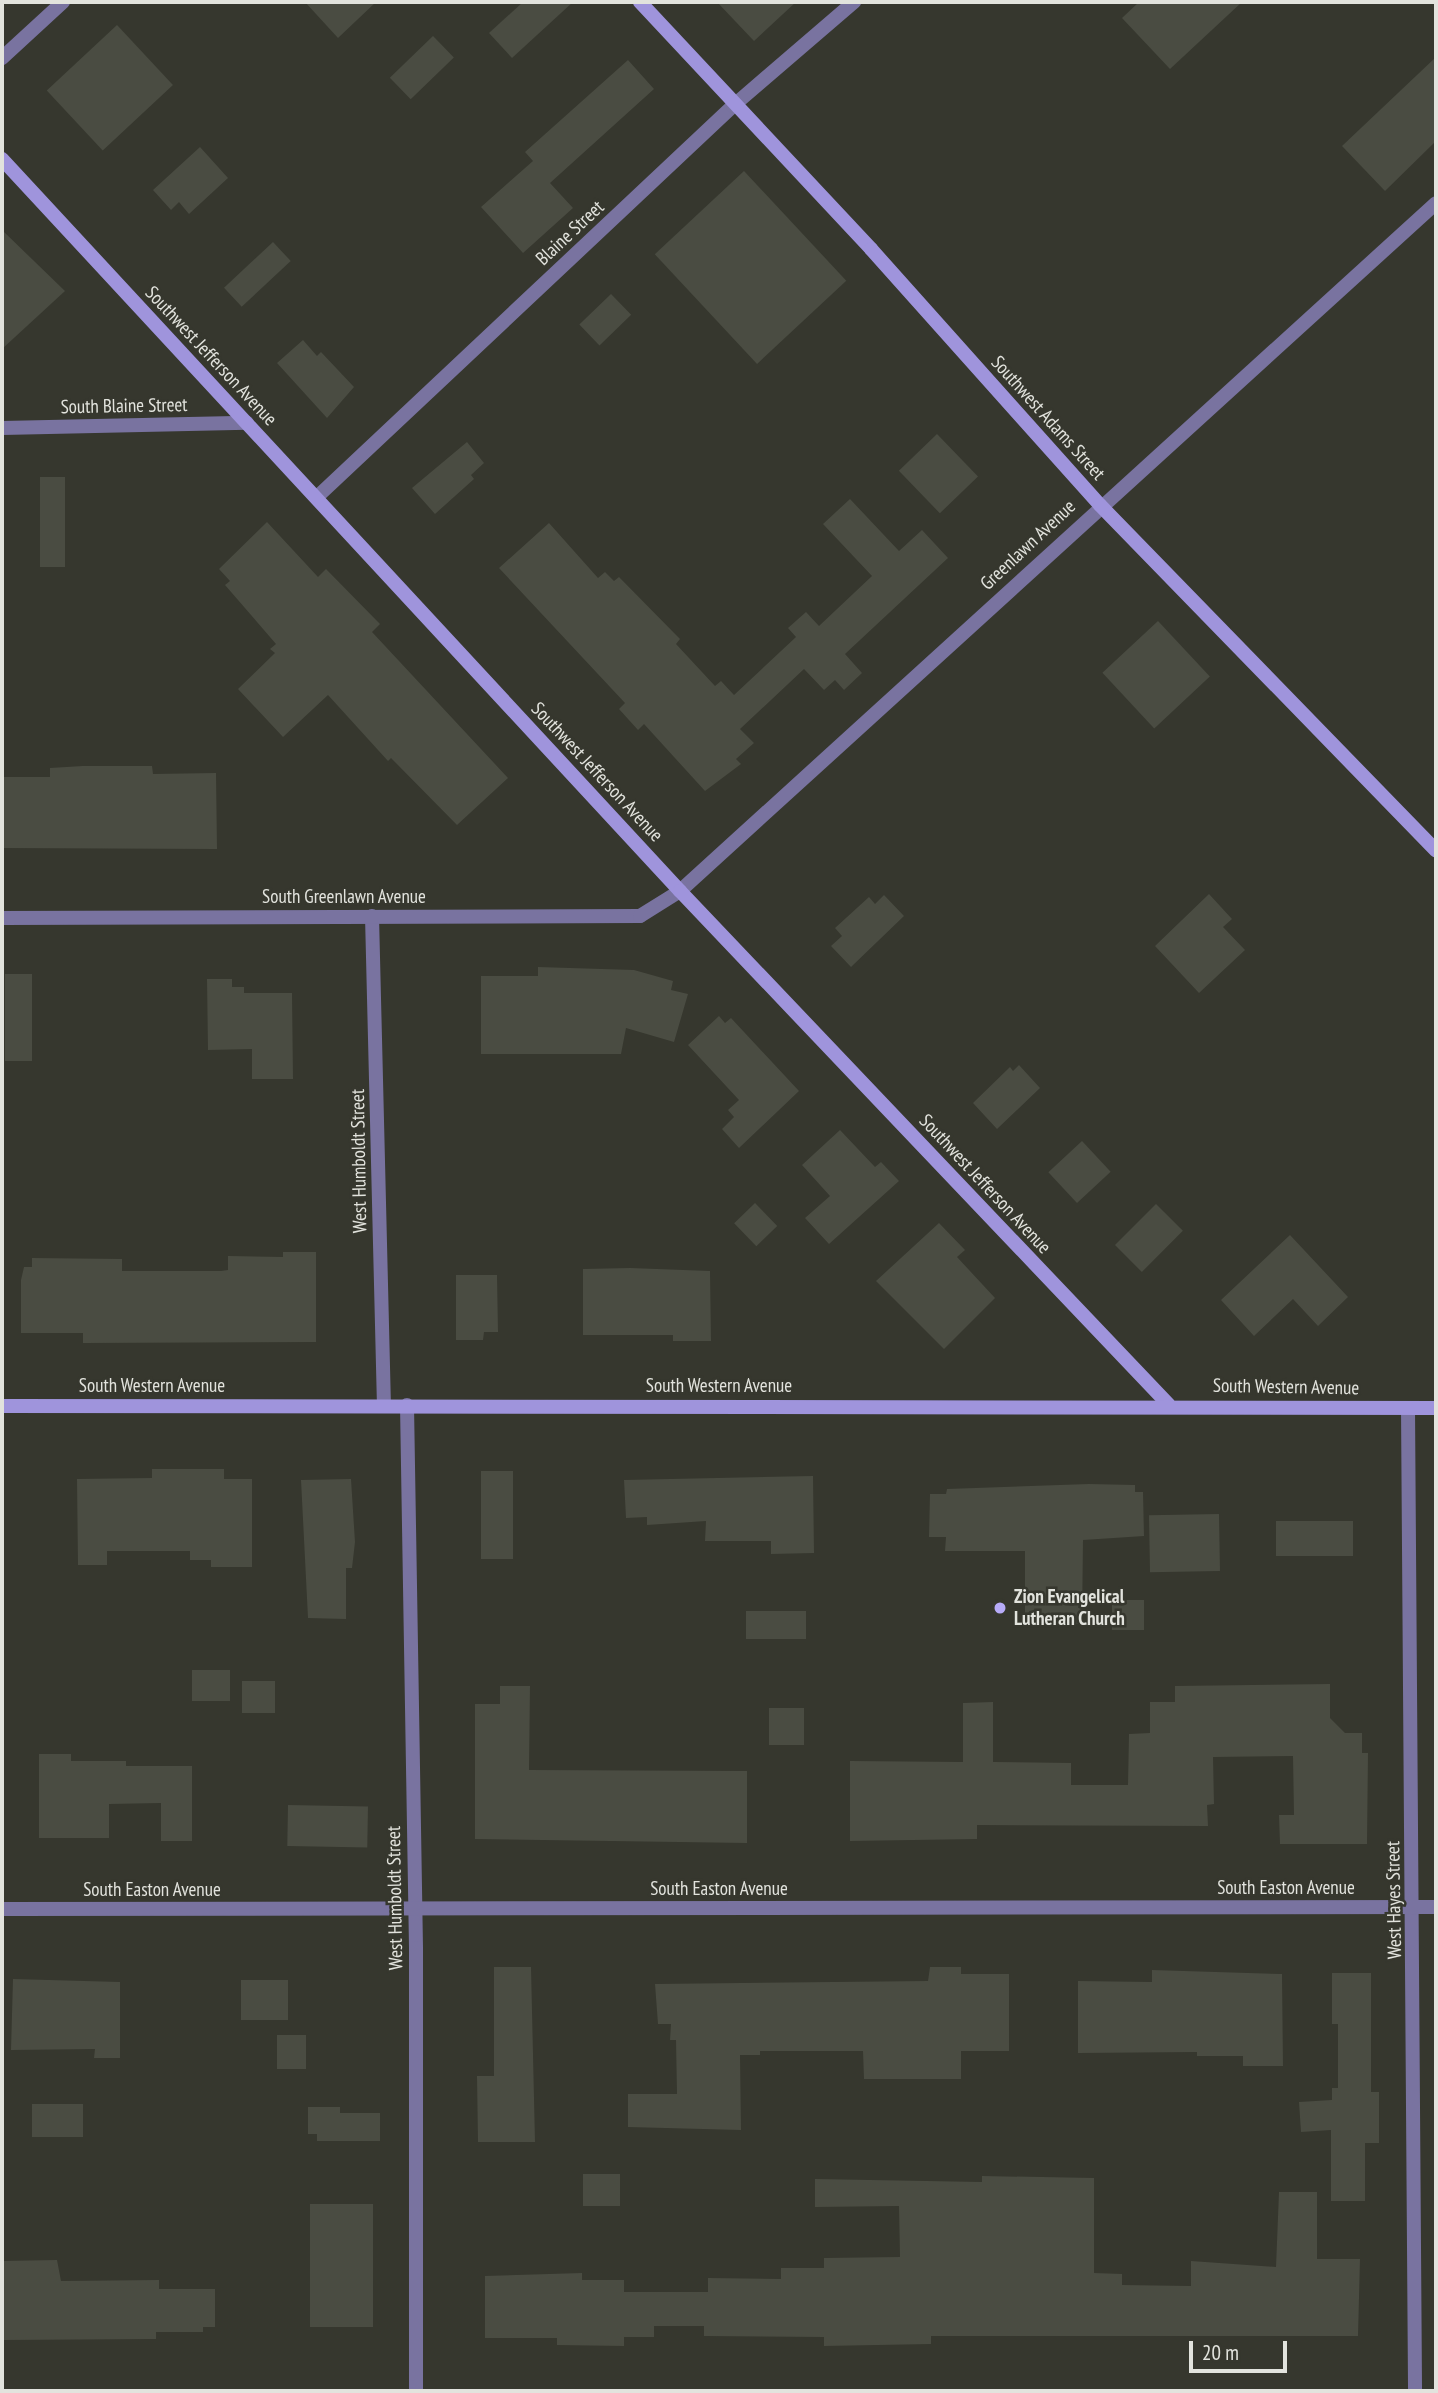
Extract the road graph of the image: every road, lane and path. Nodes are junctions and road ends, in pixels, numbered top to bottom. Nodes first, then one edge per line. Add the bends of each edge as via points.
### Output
1 (63, 2) edge
2 (640, 2) edge
3 (854, 2) edge
4 (2, 58) edge
5 (733, 106) junction
6 (2, 159) edge
7 (1436, 203) edge
8 (247, 423) junction
9 (2, 428) edge
10 (317, 497) junction
11 (1100, 505) junction
12 (1436, 850) edge
13 (680, 891) junction
14 (372, 916) junction
15 (2, 918) edge
16 (384, 1405) junction
17 (407, 1405) junction
18 (1169, 1405) junction
19 (2, 1406) edge
20 (1408, 1408) junction
21 (1436, 1408) edge
22 (1412, 1907) junction
23 (1436, 1907) edge
24 (414, 1908) junction
25 (2, 1909) edge
26 (416, 2391) edge
27 (1415, 2391) edge

1 - 4 street
2 - 5 main road, Southwest Adams Street
3 - 5 street, Blaine Street
5 - 10 street, Blaine Street
5 - 11 main road, Southwest Adams Street via 872,249
6 - 8 main road, Southwest Jefferson Avenue
7 - 11 street, Greenlawn Avenue
8 - 9 street, South Blaine Street
8 - 10 main road, Southwest Jefferson Avenue
10 - 13 main road, Southwest Jefferson Avenue
11 - 12 main road, Southwest Adams Street
11 - 13 street, Greenlawn Avenue
13 - 14 street, South Greenlawn Avenue via 640,916
13 - 18 main road, Southwest Jefferson Avenue
14 - 15 street, South Greenlawn Avenue
14 - 16 street, West Humboldt Street
16 - 17 main road, South Western Avenue
16 - 19 main road, South Western Avenue
17 - 18 main road, South Western Avenue
17 - 24 street, West Humboldt Street
18 - 20 main road, South Western Avenue
20 - 21 main road, South Western Avenue
20 - 22 street, West Hayes Street
22 - 23 street, South Easton Avenue
22 - 24 street, South Easton Avenue
22 - 27 street, West Hayes Street
24 - 25 street, South Easton Avenue
24 - 26 street, West Humboldt Street

